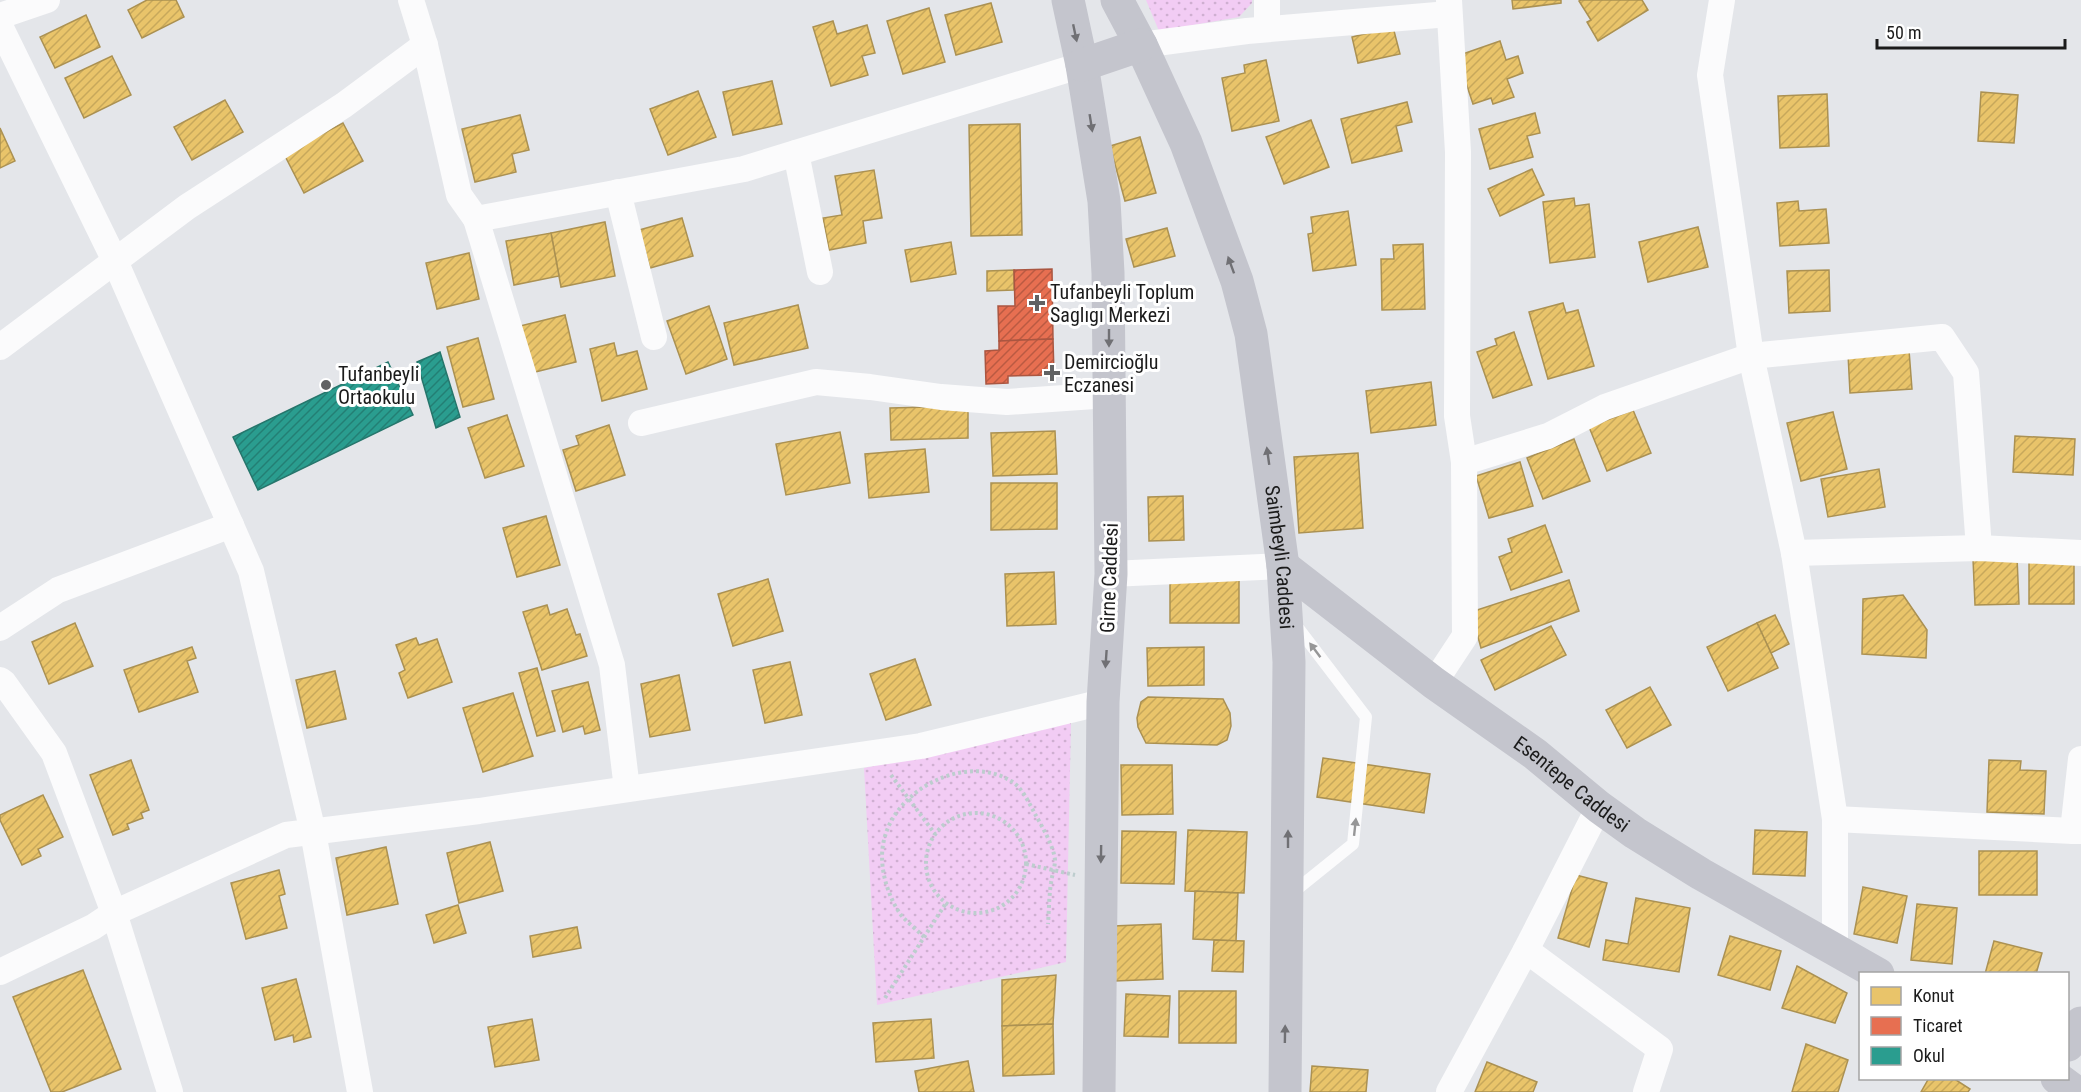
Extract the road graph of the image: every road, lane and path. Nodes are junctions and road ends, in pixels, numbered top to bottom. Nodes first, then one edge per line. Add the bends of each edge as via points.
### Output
1 (47, 0) edge
2 (411, 0) edge
3 (1068, 0) edge
4 (1117, 0) edge
5 (1267, 0) edge
6 (1722, 0) edge
7 (1449, 7) edge
8 (0, 16) edge
9 (0, 26) edge
10 (1267, 29) junction
11 (425, 45) junction
12 (1141, 45) junction
13 (1082, 65) junction
14 (796, 153) junction
15 (618, 192) junction
16 (476, 219) junction
17 (115, 261) junction
18 (820, 272) dead end
19 (654, 337) dead end
20 (0, 347) edge
21 (1751, 357) junction
22 (1109, 395) junction
23 (641, 423) dead end
24 (1464, 462) junction
25 (231, 525) junction
26 (1979, 549) junction
27 (1794, 553) junction
28 (2081, 553) edge
29 (1283, 566) junction
30 (1112, 573) junction
31 (1286, 611) junction
32 (0, 628) edge
33 (0, 680) edge
34 (1434, 683) junction
35 (1103, 702) junction
36 (874, 753) junction
37 (2081, 759) edge
38 (627, 789) junction
39 (909, 800) junction
40 (1599, 807) junction
41 (1835, 819) junction
42 (2077, 831) edge
43 (313, 832) junction
44 (935, 834) junction
45 (1026, 864) junction
46 (1053, 870) junction
47 (1101, 881) junction
48 (1287, 897) junction
49 (946, 903) junction
50 (114, 913) junction
51 (1048, 924) dead end
52 (924, 938) junction
53 (1835, 948) junction
54 (1526, 950) junction
55 (0, 972) edge
56 (1875, 972) edge
57 (885, 998) dead end
58 (2081, 1023) edge
59 (2069, 1042) edge
60 (2060, 1080) edge
61 (170, 1092) edge
62 (360, 1092) edge
63 (1099, 1092) edge
64 (1285, 1092) edge
65 (1449, 1092) edge
66 (1646, 1092) edge
67 (2076, 1092) edge

1 - 8 street
2 - 11 street
3 -> 13 street, Girne Caddesi
4 - 12 street, Saimbeyli Caddesi
5 - 10 street
6 - 21 street via 1710,75
7 - 10 street
7 - 24 street via 1458,152 1457,416
9 - 17 street
10 - 12 street
11 - 16 street via 459,195
11 - 17 street via 344,105 187,207
12 - 13 street
29 -> 12 street, Saimbeyli Caddesi via 1251,334 1237,281 1186,143
13 - 14 street
13 -> 22 street, Girne Caddesi via 1104,201
14 - 15 street via 744,169
14 - 18 street
15 - 16 street
15 - 19 street
16 - 38 street via 612,665
17 - 20 street
17 - 25 street
21 - 24 street via 1605,407 1548,436
21 - 26 street via 1942,337 1966,373
21 - 27 street
22 - 23 street via 1007,402 816,382
22 - 30 street, Girne Caddesi
24 - 34 street via 1465,636
25 - 32 street via 58,590
25 - 43 street via 251,571
26 - 27 street
26 - 28 street
27 - 41 street
29 - 30 street
29 - 31 street, Saimbeyli Caddesi
29 - 34 street, Esentepe Caddesi
30 -> 35 street, Girne Caddesi
48 -> 31 street, Saimbeyli Caddesi
48 -> 31 lane via 1353,844 1366,717
33 - 50 street via 54,753
34 - 40 street, Esentepe Caddesi via 1535,754
35 - 36 street via 921,746
35 -> 47 street, Girne Caddesi
36 - 38 street
36 - 39 path
37 - 42 street
38 - 43 street
39 - 44 path
39 - 46 path via 921,788 958,771 981,771 1012,781 1045,832 1055,860
39 - 52 path via 886,832 883,862 894,903
40 - 53 street, Esentepe Caddesi via 1701,874
40 - 54 street
41 - 42 street
41 - 53 street
43 - 50 street via 286,835
43 - 62 street
44 - 45 path via 955,817 973,813 992,815 1008,824 1020,838
44 - 49 path via 925,861 928,879
45 - 46 path
45 - 49 path via 1018,892 1005,905 988,912 969,913
46 - 47 path
46 - 51 path
47 - 63 street, Girne Caddesi
64 -> 48 street, Saimbeyli Caddesi
49 - 52 path
50 - 55 street
50 - 61 street
52 - 57 path
53 - 56 street, Esentepe Caddesi
54 - 65 street
54 - 66 street via 1660,1049
58 - 59 street
60 - 67 street

